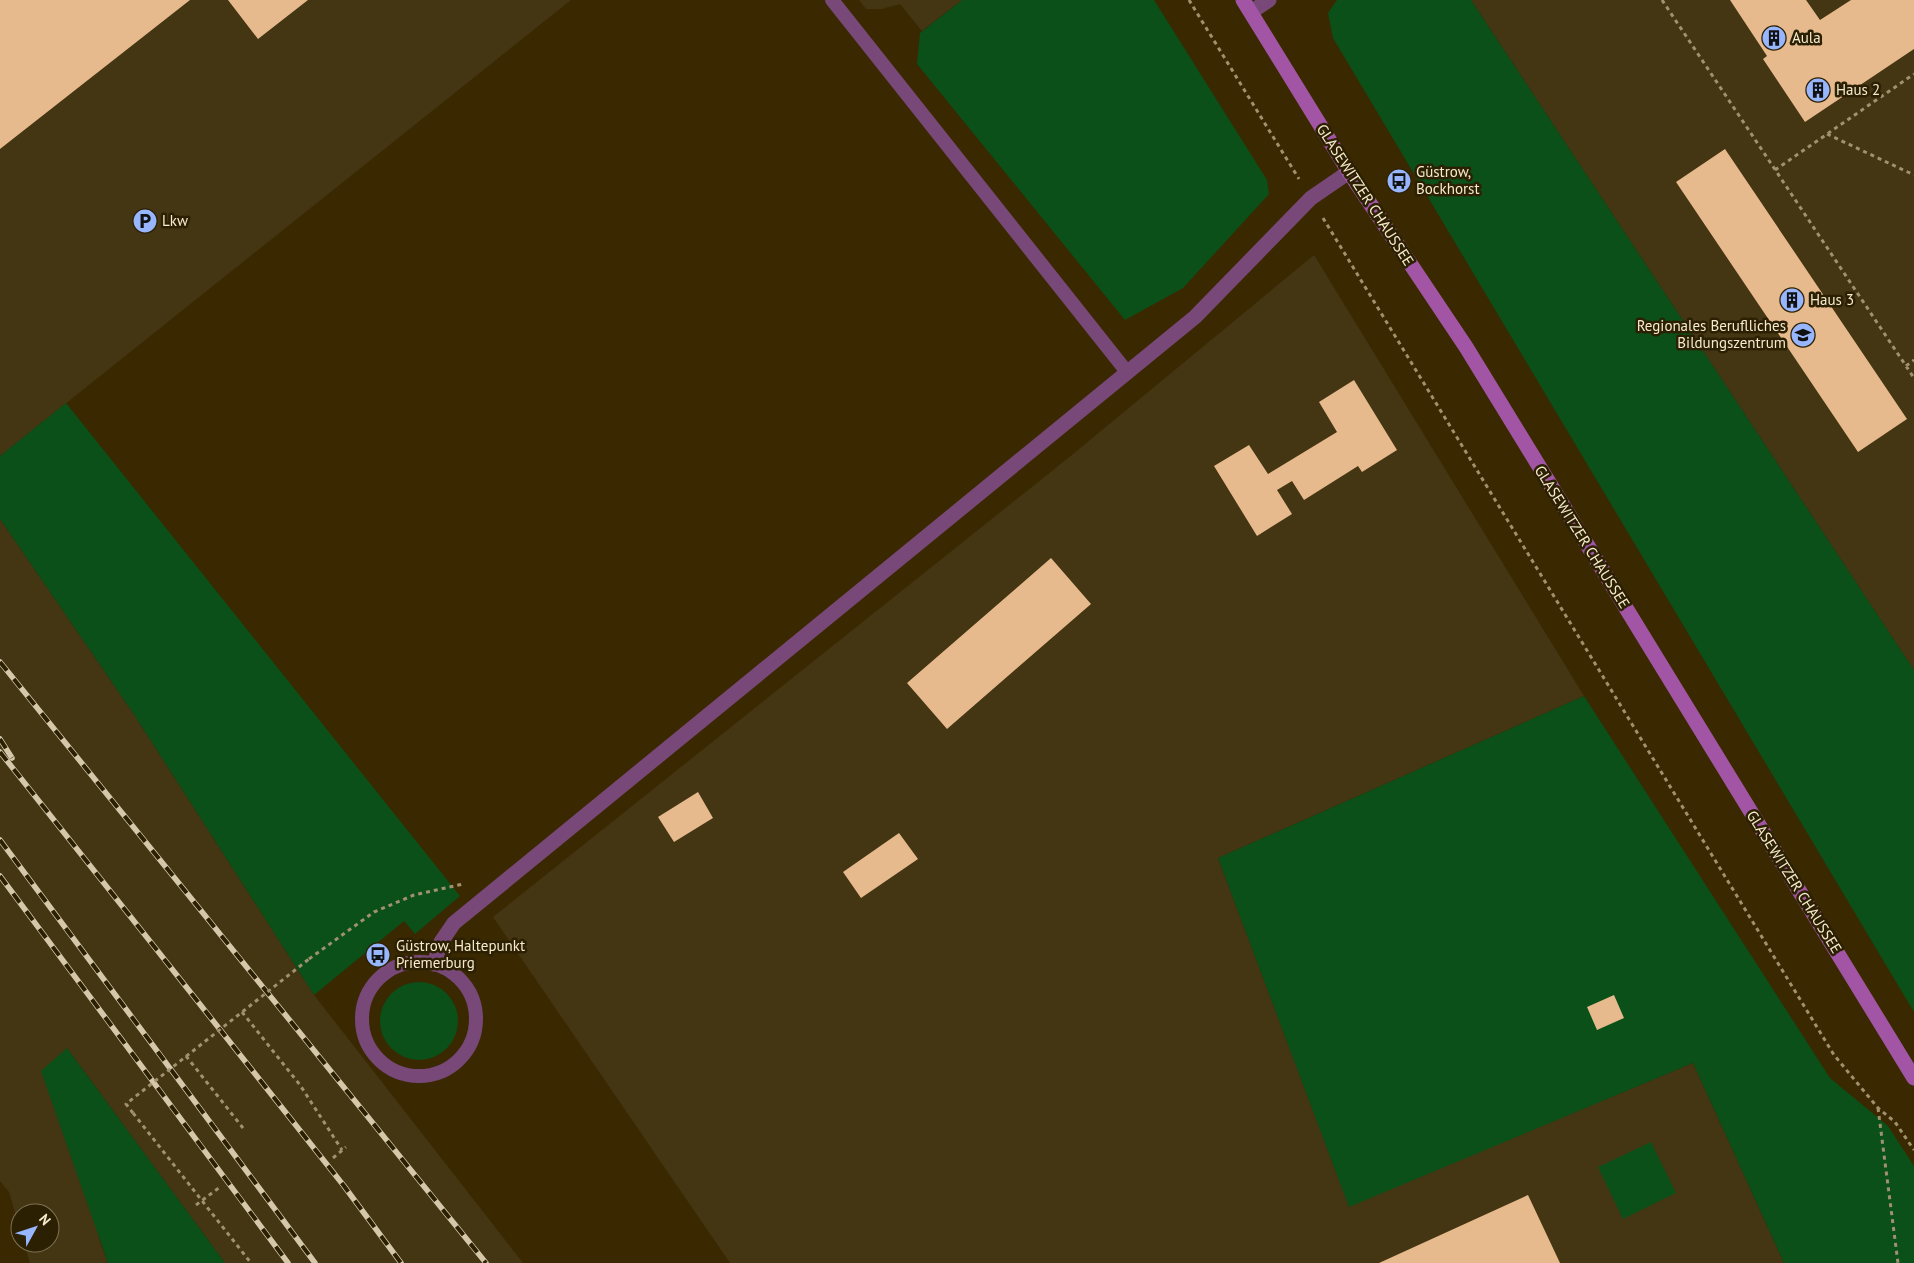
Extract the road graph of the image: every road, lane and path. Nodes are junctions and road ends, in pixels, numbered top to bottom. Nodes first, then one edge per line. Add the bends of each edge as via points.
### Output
1 (832, 0) edge
2 (1189, 0) edge
3 (1268, 0) edge
4 (1662, 0) edge
5 (1247, 6) edge
6 (1914, 74) edge
7 (1826, 134) junction
8 (1775, 170) junction
9 (1349, 172) junction
10 (1914, 175) edge
11 (1311, 198) junction
12 (1914, 360) edge
13 (1906, 366) junction
14 (1127, 372) junction
15 (1914, 378) edge
16 (470, 882) dead end
17 (434, 964) junction
18 (242, 1012) junction
19 (186, 1056) junction
20 (1914, 1078) edge
21 (1878, 1108) junction
22 (243, 1128) dead end
23 (346, 1147) dead end
24 (342, 1150) junction
25 (1914, 1150) edge
26 (332, 1158) dead end
27 (220, 1186) dead end
28 (203, 1200) junction
29 (196, 1205) dead end
30 (251, 1263) edge
31 (1898, 1263) edge

1 - 14 lane
2 - 11 path
3 - 5 street
4 - 8 path
5 - 9 main road, GLASEWITZER CHAUSSEE
6 - 7 path
7 - 8 path
7 - 10 path
8 - 13 path
9 - 11 street
9 - 20 main road, GLASEWITZER CHAUSSEE via 1466,346
11 - 14 street via 1195,317
11 - 21 path via 1834,1055
12 - 13 path
13 - 15 path
14 - 17 street via 454,923 441,942
16 - 18 path, bridge via 414,895 374,912
17 - 17 lane via 417,962 398,966 381,976 369,991 362,1009 362,1029 369,1047 381,1062 397,1072 412,1076 442,1071 462,1056 474,1034 476,1017 464,984 451,972
18 - 19 path, bridge
18 - 24 path via 300,1085
19 - 22 path
19 - 28 path, bridge via 126,1104
21 - 25 path via 1895,1122
21 - 31 path
23 - 24 path
24 - 26 path
27 - 28 path
28 - 29 path
28 - 30 path

